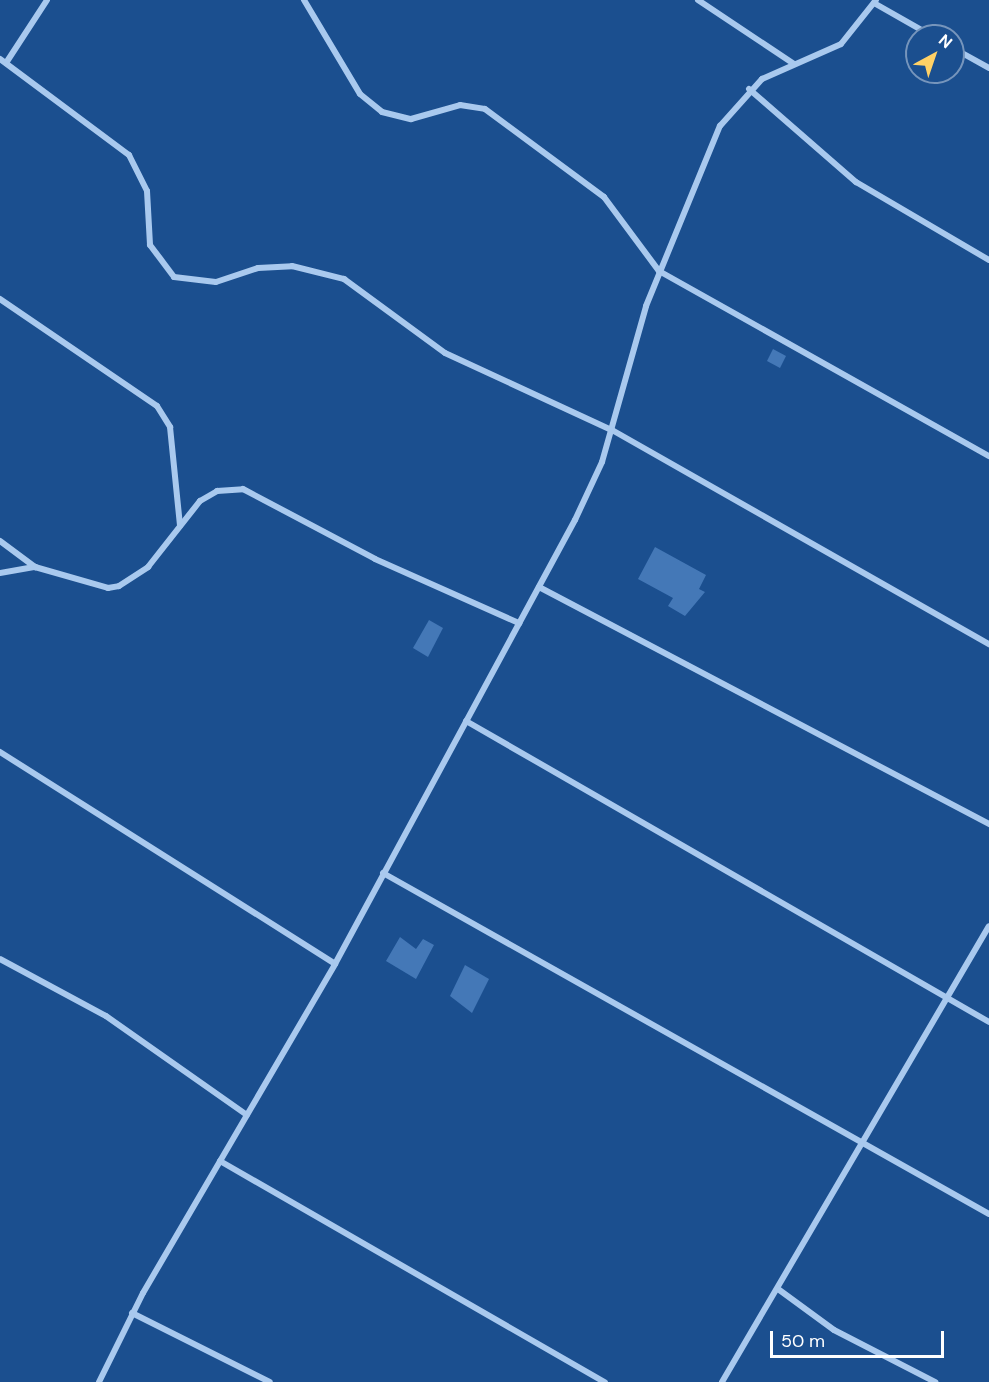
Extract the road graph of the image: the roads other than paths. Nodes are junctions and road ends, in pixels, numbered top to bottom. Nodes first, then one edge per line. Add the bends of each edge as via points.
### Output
1 (47, 0) edge
2 (304, 0) edge
3 (698, 0) edge
4 (875, 2) edge
5 (912, 24) edge
6 (965, 55) edge
7 (3, 61) edge
8 (794, 64) junction
9 (989, 68) edge
10 (748, 89) junction
11 (989, 260) edge
12 (659, 271) junction
13 (0, 299) edge
14 (612, 430) junction
15 (989, 456) edge
16 (180, 525) junction
17 (0, 541) edge
18 (35, 567) junction
19 (0, 573) edge
20 (539, 587) junction
21 (519, 624) junction
22 (989, 644) edge
23 (466, 720) junction
24 (0, 752) edge
25 (989, 824) edge
26 (383, 873) junction
27 (989, 926) edge
28 (0, 959) edge
29 (335, 964) junction
30 (947, 998) junction
31 (989, 1022) edge
32 (247, 1115) junction
33 (860, 1146) junction
34 (220, 1161) junction
35 (989, 1214) edge
36 (778, 1289) junction
37 (132, 1313) junction
38 (99, 1382) edge
39 (270, 1382) edge
40 (605, 1382) edge
41 (722, 1382) edge
42 (935, 1382) edge

1 - 7 street
2 - 12 street via 370,103 411,119 460,105 485,109 604,197
3 - 8 street
4 - 5 street
4 - 8 street via 841,44
6 - 9 street
7 - 14 street via 137,165 150,204 150,245 174,277 216,282 284,266 326,272 361,288 421,337 476,370
8 - 10 street
10 - 11 street via 856,182
10 - 12 street via 720,126
12 - 14 street
12 - 15 street
13 - 16 street via 157,406 170,427
14 - 20 street via 602,462
14 - 22 street
16 - 18 street via 148,567 119,586 108,588
16 - 21 street via 208,495 243,489 375,559
17 - 18 street
18 - 19 street
20 - 21 street
20 - 25 street
21 - 23 street
23 - 26 street
23 - 30 street
24 - 29 street
26 - 29 street
26 - 33 street
27 - 30 street
28 - 32 street via 135,1035
29 - 32 street
30 - 31 street
30 - 33 street
32 - 34 street
33 - 35 street
33 - 36 street
34 - 37 street
34 - 40 street
36 - 41 street
36 - 42 street via 870,1351
37 - 38 street
37 - 39 street

